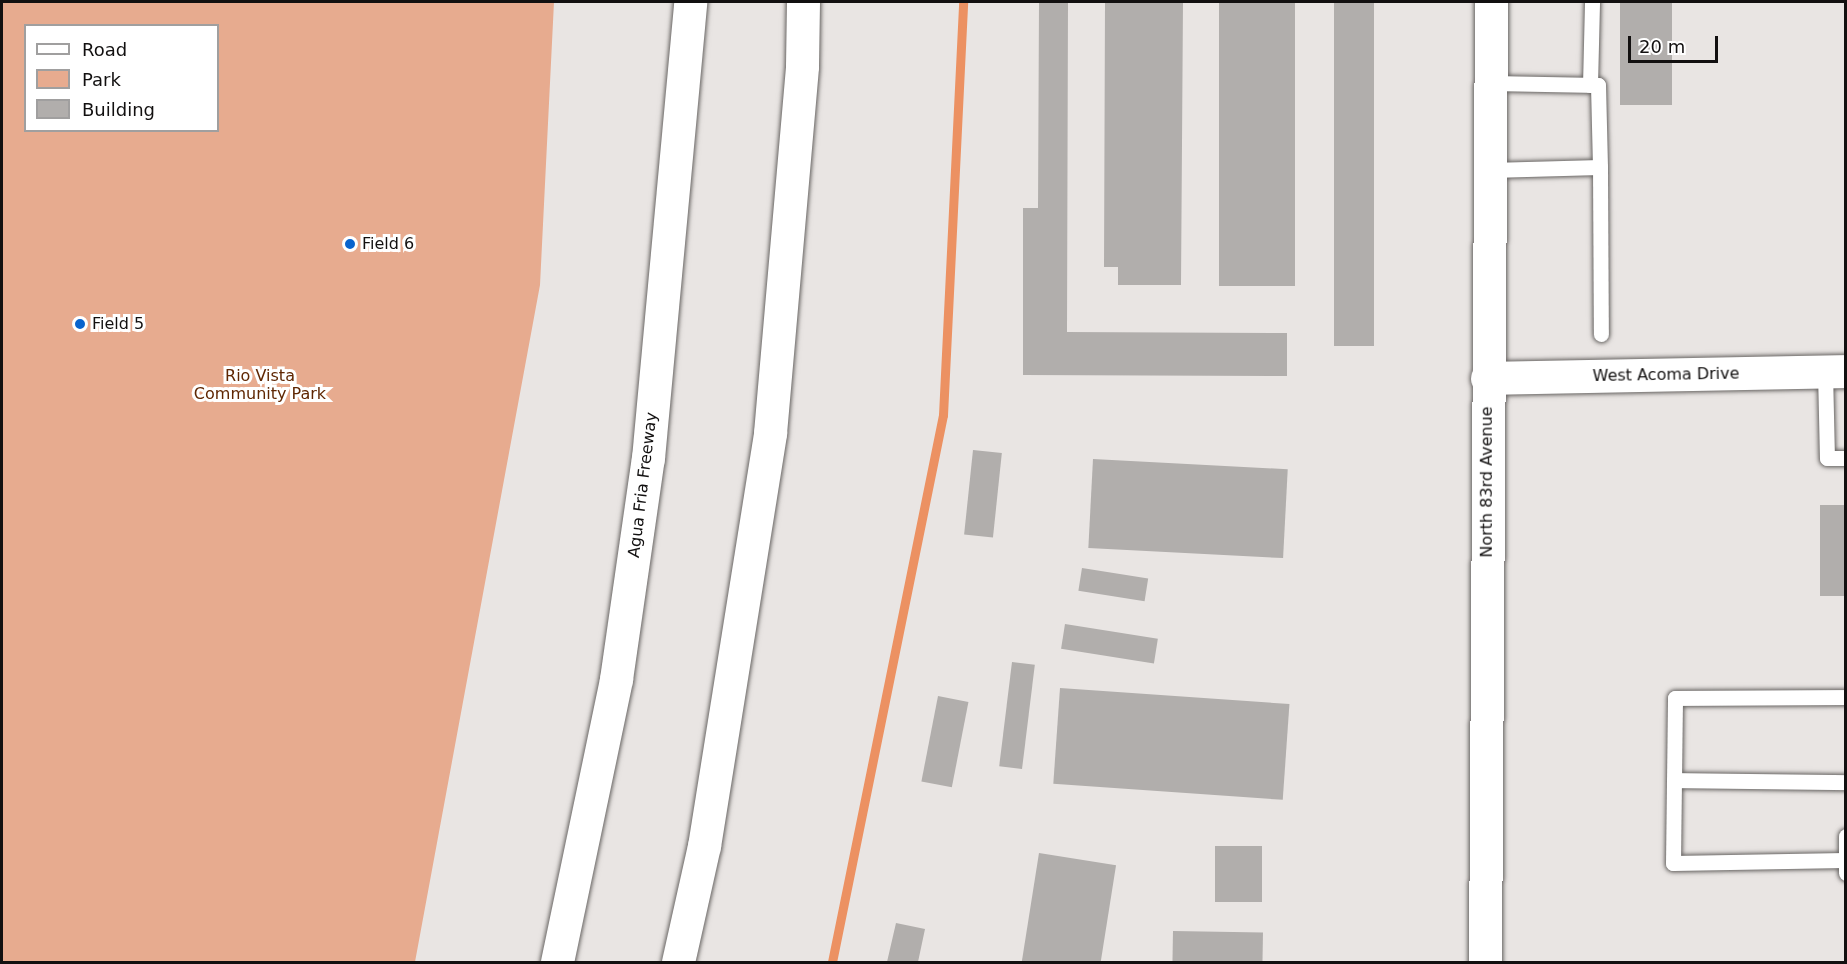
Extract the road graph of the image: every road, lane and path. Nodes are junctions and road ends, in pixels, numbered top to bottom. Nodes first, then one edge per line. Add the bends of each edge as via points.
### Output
1 (690, 2) edge
2 (803, 2) edge
3 (1491, 2) edge
4 (1592, 2) edge
5 (1491, 83) junction
6 (1590, 85) junction
7 (1600, 167) junction
8 (1490, 170) junction
9 (1601, 334) dead end
10 (1835, 371) edge
11 (1487, 378) junction
12 (1845, 458) edge
13 (1845, 697) edge
14 (1674, 780) junction
15 (1845, 782) edge
16 (1845, 836) edge
17 (1845, 866) edge
18 (557, 963) edge
19 (678, 963) edge
20 (1485, 963) edge

1 - 18 main road, Agua Fria Freeway via 648,458 616,680
2 - 19 main road via 770,433 704,846
3 - 5 main road, North 83rd Avenue
4 - 6 lane
5 - 6 lane
5 - 8 main road, North 83rd Avenue
6 - 7 lane via 1598,85
7 - 8 lane
7 - 9 lane
8 - 11 main road, North 83rd Avenue
10 - 11 main road, West Acoma Drive
10 - 12 lane via 1827,458
11 - 20 main road, North 83rd Avenue
13 - 14 lane via 1676,698
14 - 15 lane
14 - 17 lane via 1672,862
16 - 17 lane

